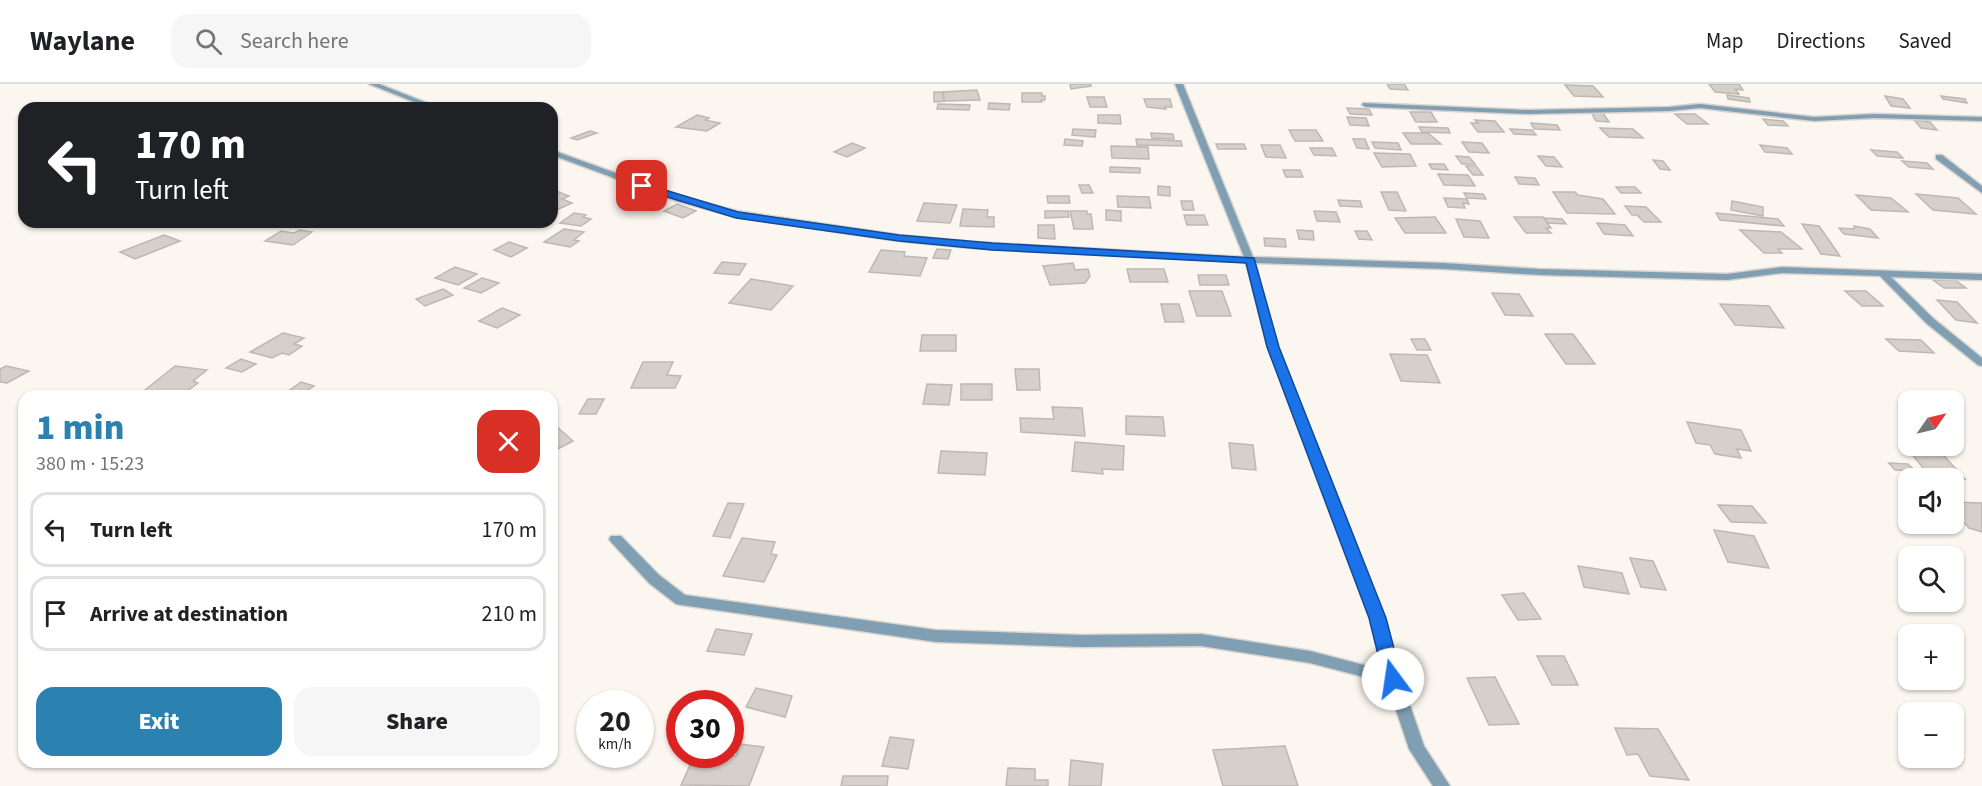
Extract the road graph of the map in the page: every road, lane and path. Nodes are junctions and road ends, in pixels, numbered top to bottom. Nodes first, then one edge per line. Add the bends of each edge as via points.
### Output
1 (373, 84) edge
2 (1179, 84) edge
3 (420, 102) edge
4 (1366, 105) dead end
5 (1982, 119) edge
6 (558, 154) edge
7 (1939, 157) dead end
8 (1982, 190) edge
9 (1250, 260) junction
10 (1884, 275) junction
11 (1982, 277) edge
12 (1982, 363) edge
13 (616, 539) dead end
14 (1393, 679) junction
15 (1442, 786) edge

1 - 3 street
2 - 9 street
4 - 5 street via 1528,112 1700,106 1814,119
6 - 9 street via 679,199 793,224 972,245
7 - 8 street
9 - 10 street via 1727,277 1782,270
9 - 14 street via 1273,347 1378,618
10 - 11 street
10 - 12 street via 1930,321
13 - 14 street via 654,579 681,600 936,636 1201,640 1310,657
14 - 15 street via 1417,748

